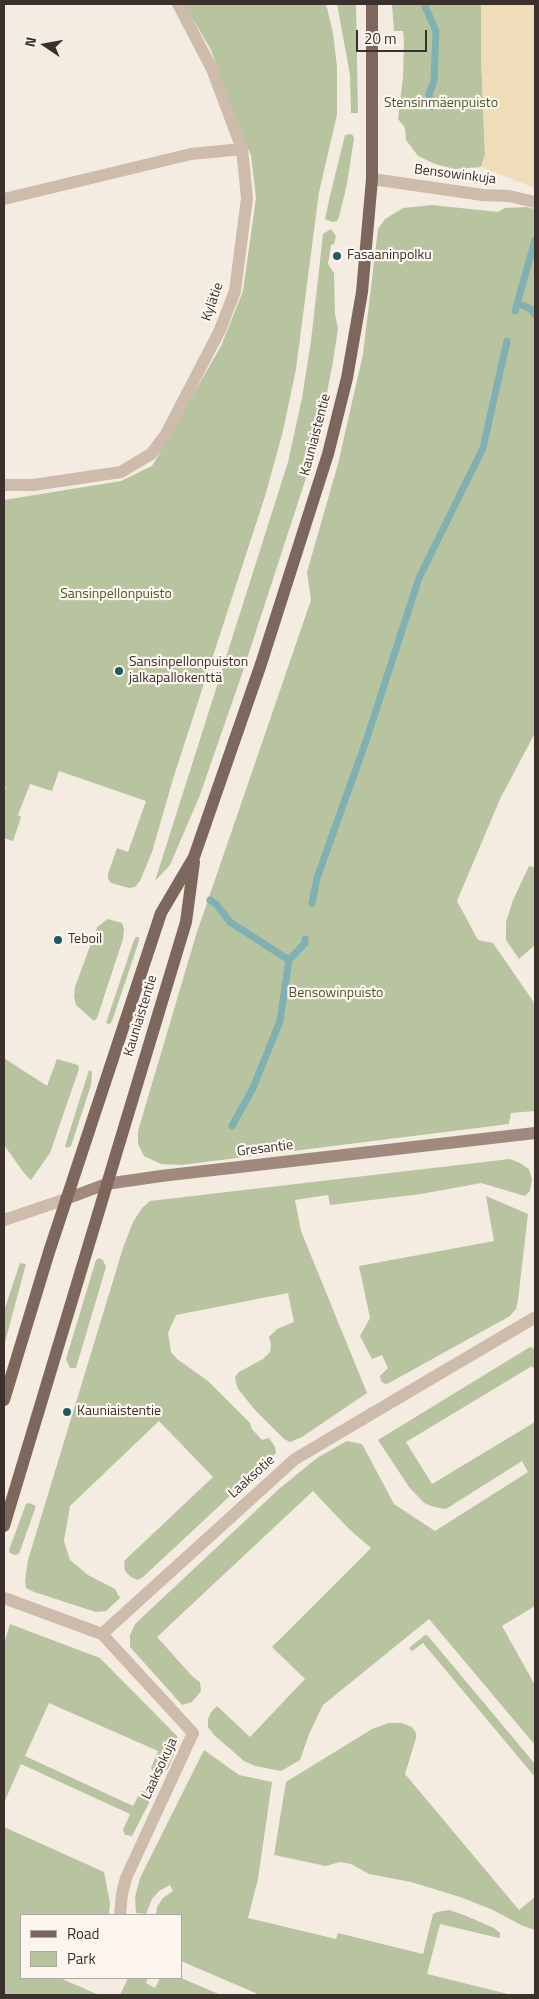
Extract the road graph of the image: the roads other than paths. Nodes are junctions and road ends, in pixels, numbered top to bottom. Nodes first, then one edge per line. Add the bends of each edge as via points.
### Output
1 (178, 4) edge
2 (372, 4) edge
3 (242, 149) junction
4 (372, 179) junction
5 (4, 200) edge
6 (535, 202) edge
7 (4, 484) edge
8 (194, 857) junction
9 (535, 1133) edge
10 (106, 1184) junction
11 (66, 1199) junction
12 (4, 1220) edge
13 (535, 1315) edge
14 (4, 1400) edge
15 (4, 1526) edge
16 (4, 1598) edge
17 (102, 1634) junction
18 (120, 1914) edge

1 - 3 street, Kylätie via 212,69
2 - 4 main road, Kauniaistentie
3 - 5 street via 191,154
3 - 7 street, Kylätie via 247,198 234,291 220,330 166,434 151,454 121,472 33,485
4 - 6 street, Bensowinkuja
4 - 8 main road, Kauniaistentie via 362,292 328,454 261,664
8 - 10 main road, Kauniaistentie via 186,922
8 - 11 main road, Kauniaistentie via 161,913
9 - 10 main road, Gresantie
10 - 11 main road, Gresantie
10 - 15 main road, Kauniaistentie
11 - 12 street, Gresantie
11 - 14 main road, Kauniaistentie
13 - 17 street, Laaksotie via 295,1458
16 - 17 street
17 - 18 street, Laaksokuja via 193,1732 126,1878

